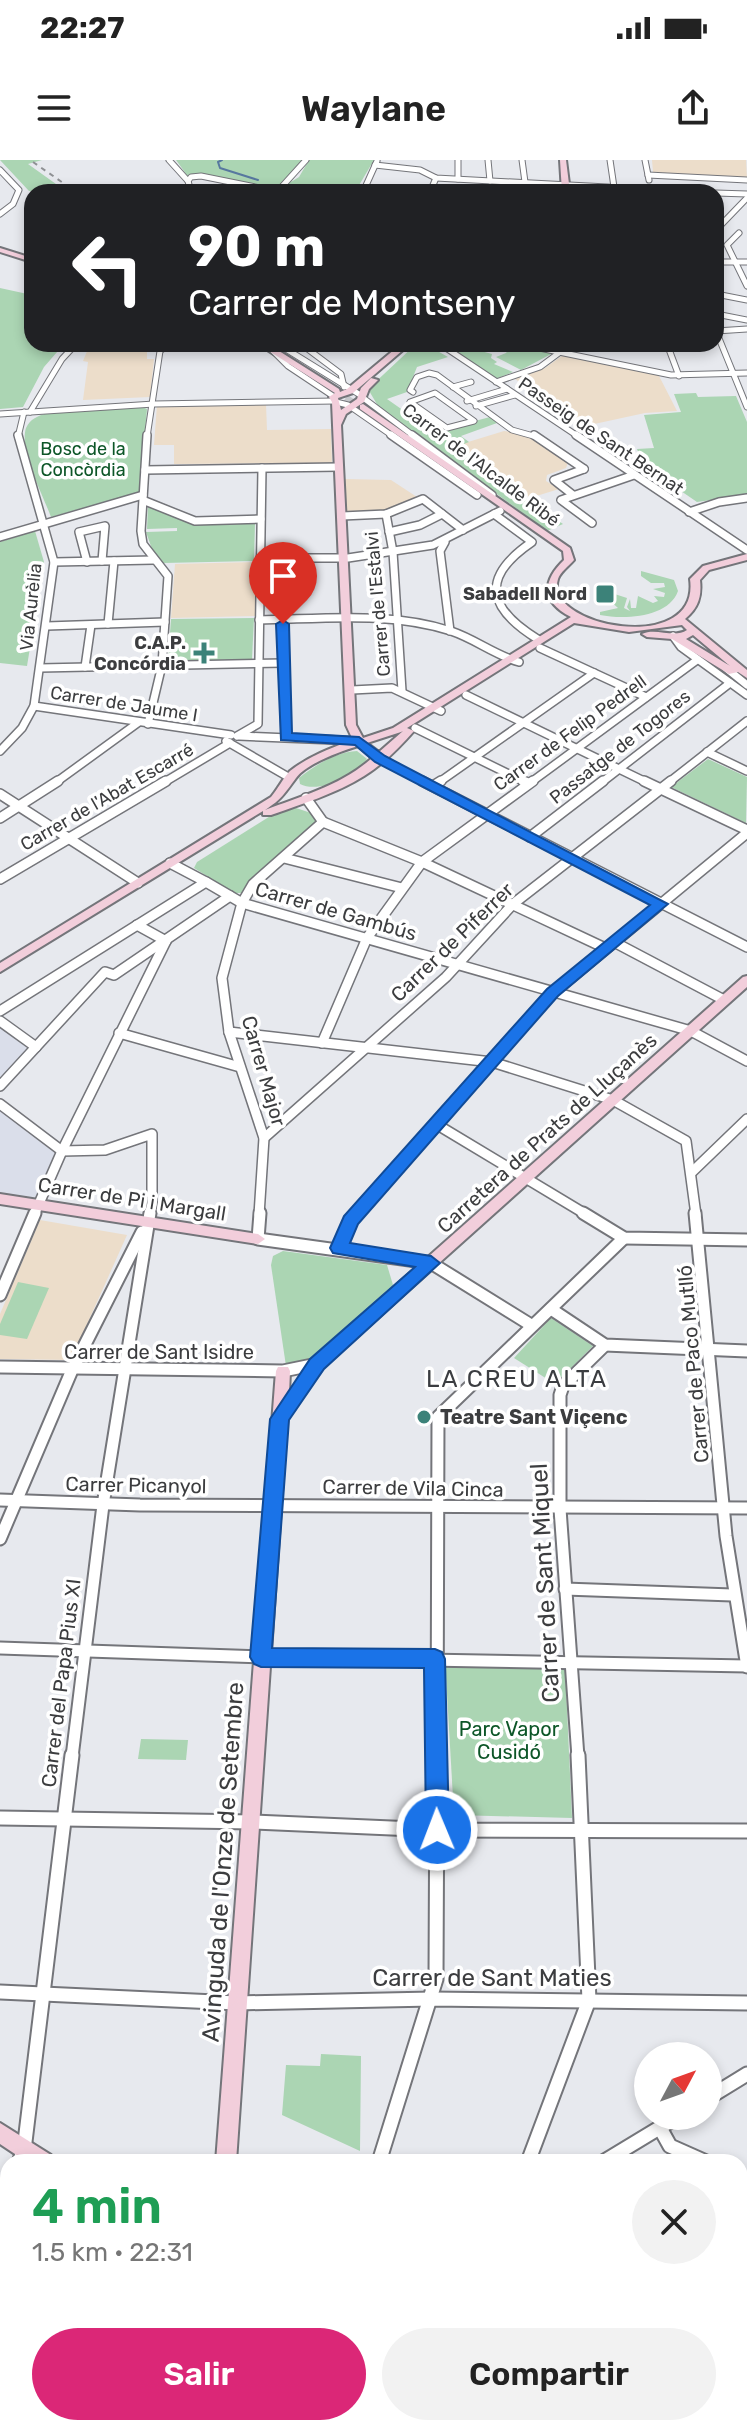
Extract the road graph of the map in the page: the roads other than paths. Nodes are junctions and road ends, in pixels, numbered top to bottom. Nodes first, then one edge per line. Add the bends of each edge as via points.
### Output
1 (169, 160) edge
2 (306, 160) edge
3 (418, 160) edge
4 (458, 160) edge
5 (488, 160) edge
6 (522, 160) edge
7 (563, 160) edge
8 (570, 160) edge
9 (610, 160) edge
10 (645, 160) edge
11 (376, 162) edge
12 (411, 168) junction
13 (0, 170) edge
14 (648, 175) junction
15 (436, 178) junction
16 (458, 179) junction
17 (747, 180) edge
18 (188, 181) junction
19 (490, 181) junction
20 (525, 182) junction
21 (189, 184) edge
22 (240, 184) edge
23 (287, 184) edge
24 (367, 184) edge
25 (433, 184) edge
26 (540, 184) edge
27 (568, 184) edge
28 (569, 184) edge
29 (614, 184) edge
30 (649, 184) edge
31 (724, 193) edge
32 (746, 201) edge
33 (0, 214) edge
34 (724, 221) edge
35 (724, 230) edge
36 (0, 249) edge
37 (24, 256) edge
38 (724, 262) edge
39 (735, 262) junction
40 (747, 262) edge
41 (747, 286) edge
42 (724, 296) edge
43 (747, 300) edge
44 (724, 316) edge
45 (747, 320) edge
46 (747, 329) edge
47 (724, 330) edge
48 (724, 350) edge
49 (69, 352) edge
50 (164, 352) edge
51 (281, 352) edge
52 (312, 352) edge
53 (395, 352) edge
54 (405, 352) edge
55 (452, 352) edge
56 (557, 352) edge
57 (670, 352) edge
58 (562, 353) junction
59 (747, 373) edge
60 (734, 374) junction
61 (679, 376) junction
62 (471, 382) dead end
63 (496, 382) junction
64 (453, 387) junction
65 (507, 389) junction
66 (744, 393) edge
67 (338, 394) junction
68 (417, 395) junction
69 (515, 395) junction
70 (471, 400) junction
71 (362, 402) junction
72 (154, 404) junction
73 (454, 404) junction
74 (478, 405) junction
75 (747, 407) edge
76 (346, 408) junction
77 (464, 411) junction
78 (27, 412) junction
79 (0, 414) edge
80 (337, 426) junction
81 (339, 467) junction
82 (262, 468) junction
83 (145, 470) junction
84 (634, 475) junction
85 (477, 495) junction
86 (573, 495) junction
87 (144, 498) junction
88 (747, 498) edge
89 (117, 503) junction
90 (501, 511) junction
91 (143, 512) junction
92 (689, 512) junction
93 (386, 514) junction
94 (442, 514) junction
95 (342, 516) junction
96 (261, 519) junction
97 (592, 523) dead end
98 (45, 524) junction
99 (463, 530) junction
100 (389, 532) junction
101 (0, 537) edge
102 (747, 538) edge
103 (445, 542) junction
104 (734, 542) junction
105 (747, 550) edge
106 (393, 552) junction
107 (260, 558) junction
108 (344, 558) junction
109 (154, 560) junction
110 (747, 560) edge
111 (102, 561) junction
112 (114, 561) junction
113 (54, 562) junction
114 (87, 562) junction
115 (347, 618) junction
116 (259, 620) junction
117 (283, 620) junction
118 (572, 620) junction
119 (165, 622) junction
120 (397, 622) junction
121 (673, 622) junction
122 (108, 624) junction
123 (585, 624) junction
124 (91, 625) junction
125 (47, 626) junction
126 (692, 627) junction
127 (450, 631) junction
128 (673, 636) junction
129 (540, 644) junction
130 (514, 660) junction
131 (697, 660) junction
132 (259, 663) junction
133 (284, 663) junction
134 (162, 665) junction
135 (85, 667) junction
136 (40, 668) junction
137 (739, 669) edge
138 (594, 673) junction
139 (730, 683) junction
140 (747, 683) edge
141 (352, 690) junction
142 (402, 691) junction
143 (466, 695) junction
144 (747, 695) edge
145 (646, 697) junction
146 (34, 706) junction
147 (437, 709) junction
148 (747, 721) edge
149 (144, 723) junction
150 (523, 723) junction
151 (415, 728) junction
152 (285, 737) junction
153 (234, 740) junction
154 (359, 741) junction
155 (576, 749) junction
156 (0, 751) edge
157 (707, 752) junction
158 (475, 757) junction
159 (380, 759) junction
160 (618, 769) junction
161 (747, 771) edge
162 (290, 779) junction
163 (528, 783) junction
164 (433, 786) junction
165 (659, 790) junction
166 (0, 794) edge
167 (306, 798) junction
168 (20, 806) junction
169 (486, 813) junction
170 (0, 818) edge
171 (323, 822) junction
172 (747, 832) edge
173 (530, 837) junction
174 (68, 838) junction
175 (284, 858) junction
176 (572, 858) junction
177 (422, 862) junction
178 (175, 865) junction
179 (0, 879) edge
180 (206, 882) junction
181 (138, 883) junction
182 (402, 888) junction
183 (230, 896) junction
184 (242, 903) junction
185 (513, 904) junction
186 (661, 904) junction
187 (137, 925) junction
188 (367, 938) junction
189 (166, 941) junction
190 (610, 945) junction
191 (747, 947) edge
192 (460, 964) junction
193 (0, 968) edge
194 (0, 978) edge
195 (747, 980) edge
196 (553, 993) junction
197 (724, 1000) junction
198 (0, 1011) edge
199 (0, 1021) edge
200 (691, 1031) junction
201 (229, 1032) junction
202 (119, 1033) junction
203 (322, 1043) junction
204 (36, 1047) junction
205 (365, 1049) junction
206 (747, 1061) edge
207 (492, 1062) junction
208 (240, 1067) junction
209 (0, 1086) edge
210 (613, 1100) junction
211 (0, 1104) edge
212 (747, 1119) edge
213 (436, 1124) junction
214 (264, 1138) junction
215 (62, 1151) junction
216 (691, 1173) junction
217 (526, 1178) junction
218 (0, 1199) edge
219 (38, 1206) junction
220 (146, 1223) junction
221 (624, 1238) junction
222 (258, 1239) junction
223 (699, 1240) junction
224 (747, 1240) edge
225 (339, 1248) junction
226 (431, 1263) junction
227 (124, 1268) junction
228 (138, 1272) junction
229 (0, 1295) edge
230 (551, 1309) junction
231 (531, 1325) junction
232 (605, 1345) junction
233 (337, 1346) joint
234 (709, 1350) junction
235 (747, 1351) edge
236 (317, 1364) junction
237 (0, 1367) edge
238 (72, 1370) junction
239 (122, 1371) junction
240 (283, 1371) junction
241 (279, 1419) junction
242 (0, 1500) edge
243 (16, 1500) junction
244 (271, 1504) junction
245 (438, 1504) junction
246 (103, 1505) junction
247 (724, 1508) junction
248 (747, 1508) edge
249 (560, 1509) junction
250 (0, 1539) edge
251 (565, 1589) junction
252 (732, 1595) junction
253 (0, 1648) edge
254 (87, 1651) junction
255 (261, 1657) junction
256 (435, 1659) junction
257 (570, 1661) junction
258 (747, 1666) edge
259 (0, 1818) edge
260 (63, 1819) junction
261 (253, 1822) junction
262 (583, 1829) junction
263 (437, 1830) junction
264 (747, 1831) edge
265 (0, 1992) edge
266 (42, 1993) junction
267 (432, 1999) junction
268 (589, 2000) junction
269 (237, 2003) junction
270 (747, 2003) edge
271 (747, 2074) edge
272 (722, 2089) edge
273 (657, 2130) edge
274 (661, 2130) edge
275 (0, 2133) edge
276 (20, 2154) edge
277 (22, 2154) edge
278 (227, 2154) edge
279 (382, 2154) edge
280 (531, 2154) edge
281 (616, 2154) edge
282 (688, 2154) edge

1 - 18 street
2 - 23 street
3 - 12 street
4 - 16 street
5 - 19 street
6 - 20 street
7 - 27 main road
8 - 28 main road
9 - 29 street
10 - 14 street
11 - 12 street
11 - 24 street
12 - 15 street
13 - 33 street via 19,190
14 - 17 street
14 - 30 street
15 - 16 street
15 - 25 street
16 - 19 street
18 - 21 street
18 - 22 street via 201,176
19 - 20 street
20 - 26 street
31 - 32 street
32 - 34 street
35 - 39 street via 739,233 727,245
36 - 37 main road
38 - 39 street
39 - 40 street
39 - 41 street
42 - 43 street
44 - 45 street
46 - 47 street
48 - 60 street
49 - 78 street
50 - 72 street
51 - 67 main road
52 - 67 street via 341,374
53 - 67 main road
54 - 71 main road via 369,384
55 - 63 street, Passeig de Sant Bernat
56 - 58 street
57 - 61 street
58 - 61 street
58 - 63 street
59 - 60 street
60 - 61 street
60 - 66 street
62 - 64 street
63 - 65 street, Passeig de Sant Bernat
64 - 68 street via 429,373 417,377 410,390
64 - 70 street
65 - 69 street, Passeig de Sant Bernat
65 - 70 street
66 - 75 street
67 - 71 street
67 - 72 street via 322,400
67 - 76 street
67 - 80 main road
68 - 73 street via 439,394
68 - 77 street via 410,402 447,428 474,421
69 - 74 street
69 - 84 street, Passeig de Sant Bernat
70 - 73 street
70 - 74 street
71 - 76 main road
71 - 85 main road
71 - 90 main road
72 - 78 street
72 - 83 street
73 - 77 street
74 - 77 street
74 - 86 street via 584,469 554,480
76 - 80 main road
76 - 85 street
78 - 79 street
78 - 98 street, Via Aurèlia via 18,437
80 - 81 main road
81 - 82 street
81 - 95 main road
82 - 83 street
82 - 96 street
83 - 87 street
84 - 86 street
84 - 92 street, Passeig de Sant Bernat
85 - 90 main road
86 - 97 street via 561,502
87 - 89 street
87 - 91 street
87 - 96 street via 195,521
88 - 92 street
89 - 91 street
89 - 98 street
90 - 99 street
90 - 118 main road via 560,555 545,584 546,595
90 - 123 main road, Carrer de l'Alcalde Ribé via 570,554 554,577 553,594
90 - 129 street via 532,542 505,560 496,595 505,618
91 - 109 street via 143,544
92 - 104 street, Passeig de Sant Bernat
93 - 94 street via 423,499
93 - 95 street
93 - 100 street, Carrer de l'Estalvi
94 - 99 street
94 - 100 street
95 - 108 main road
96 - 107 street
98 - 101 street
98 - 113 street, Via Aurèlia
99 - 103 street
100 - 106 street, Carrer de l'Estalvi
102 - 104 street
103 - 106 street
103 - 127 street via 440,551
104 - 105 street, Passeig de Sant Bernat
106 - 108 street
106 - 120 street, Carrer de l'Estalvi
107 - 108 street
107 - 116 street
108 - 115 main road
109 - 112 street
109 - 119 street via 168,576
110 - 121 main road via 701,571 695,579 694,605
110 - 126 main road via 706,576 704,599
111 - 112 street
111 - 114 street
111 - 114 street via 105,526 79,532
112 - 122 street
113 - 114 street
113 - 125 street, Via Aurèlia
115 - 117 street
115 - 120 street
115 - 141 main road
116 - 117 street
116 - 132 street
117 - 133 street
118 - 123 main road
118 - 129 main road
119 - 122 street
119 - 134 street
120 - 127 street
120 - 142 street, Carrer de l'Estalvi
121 - 123 main road, Carrer de l'Alcalde Ribé via 620,629
121 - 126 main road
121 - 128 main road via 668,631
122 - 124 street
123 - 128 main road via 621,634
123 - 129 main road
124 - 125 street
124 - 135 street
125 - 136 street, Via Aurèlia
126 - 128 main road via 688,636
126 - 137 main road
127 - 130 street
128 - 131 street
128 - 137 main road
129 - 130 main road
129 - 138 street
130 - 143 main road
130 - 147 main road
131 - 139 street
131 - 145 street, Carrer de Felip Pedrell
132 - 133 street
132 - 134 street
132 - 153 street via 258,724
133 - 152 street
134 - 135 street
134 - 149 street
135 - 136 street
136 - 146 street, Via Aurèlia
137 - 140 main road
138 - 145 street
138 - 150 street
139 - 144 street
139 - 160 street, Passatge de Togores
141 - 142 street
141 - 154 main road via 351,725
142 - 147 street
143 - 147 main road
143 - 150 street
145 - 155 street, Carrer de Felip Pedrell
146 - 149 street, Carrer de Jaume I
146 - 156 street, Via Aurèlia
147 - 151 main road
147 - 154 main road via 392,733
148 - 157 street, Carrer de Piferrer
149 - 153 street, Carrer de Jaume I
149 - 168 street
150 - 155 street
150 - 158 street
151 - 158 street
151 - 159 main road
152 - 153 street
152 - 154 street
153 - 162 street, Carrer de Jaume I
153 - 174 street, Carrer de l'Abat Escarré
154 - 159 main road
154 - 162 main road via 335,749
155 - 160 street
155 - 163 street, Carrer de Felip Pedrell
157 - 161 street
157 - 165 street, Carrer de Piferrer
158 - 163 street
158 - 164 street
159 - 164 street
159 - 167 main road via 345,782
160 - 165 street
160 - 173 street, Passatge de Togores
162 - 167 main road
162 - 178 main road via 275,799
163 - 169 street, Carrer de Felip Pedrell
164 - 169 street
165 - 172 street
165 - 176 street, Carrer de Piferrer
166 - 168 street
167 - 171 street
167 - 178 main road via 274,809
168 - 170 street
168 - 174 street
169 - 173 street
169 - 177 street, Carrer de Felip Pedrell
171 - 175 street, Carrer Major
171 - 177 street
172 - 186 street
173 - 176 street
174 - 179 street, Carrer de l'Abat Escarré
174 - 181 street
175 - 182 street
175 - 184 street, Carrer Major via 253,884
176 - 185 street, Carrer de Piferrer
176 - 186 street
177 - 182 street, Carrer de Felip Pedrell
177 - 185 street
178 - 180 street, Carrer de Gambús
178 - 181 main road
178 - 194 main road
180 - 183 street, Carrer de Gambús
180 - 187 street
181 - 193 main road
182 - 188 street, Carrer de Felip Pedrell
183 - 184 street, Carrer de Gambús
183 - 189 street
184 - 188 street, Carrer de Gambús
184 - 201 street, Carrer Major via 222,978
185 - 190 street
185 - 192 street, Carrer de Piferrer
186 - 190 street
186 - 191 street
187 - 189 street
187 - 198 street
188 - 192 street, Carrer de Gambús
188 - 203 street, Carrer de Felip Pedrell
189 - 202 street
189 - 204 street via 114,975 105,972
190 - 196 street
190 - 197 street
192 - 196 street, Carrer de Gambús
192 - 205 street, Carrer de Piferrer
195 - 197 main road, Carretera de Prats de Lluçanès
196 - 200 street, Carrer de Gambús
196 - 207 street
197 - 200 main road, Carretera de Prats de Lluçanès
199 - 204 street
200 - 206 street, Carrer de Gambús
200 - 210 main road, Carretera de Prats de Lluçanès
201 - 203 street
201 - 208 street, Carrer Major
202 - 208 street
202 - 215 street
203 - 205 street
204 - 209 street
205 - 207 street
205 - 214 street, Carrer de Piferrer
207 - 210 street
207 - 213 street
208 - 214 street, Carrer Major
210 - 216 street, Carrer de Paco Mutlló via 686,1141
210 - 217 main road, Carretera de Prats de Lluçanès
211 - 215 street
212 - 216 street
213 - 217 street
213 - 225 street via 350,1221
214 - 222 street, Carrer Major
215 - 219 street
215 - 220 street, Carrer del Papa Pius XI via 105,1150 152,1134 152,1204
216 - 223 street, Carrer de Paco Mutlló
217 - 221 street
217 - 226 main road, Carretera de Prats de Lluçanès
218 - 219 main road, Carrer de Pi i Margall
219 - 220 main road, Carrer de Pi i Margall
219 - 229 street
220 - 222 main road, Carrer de Pi i Margall
220 - 227 street
220 - 228 street, Carrer del Papa Pius XI
221 - 223 street
221 - 230 street
222 - 225 street
223 - 224 street
223 - 234 street, Carrer de Paco Mutlló
225 - 226 street
226 - 231 street
226 - 233 main road, Carretera de Prats de Lluçanès
227 - 228 street
227 - 238 street
228 - 239 street, Carrer del Papa Pius XI
230 - 231 street
230 - 232 street
231 - 245 street via 438,1417
232 - 234 street
232 - 249 street, Carrer de Sant Miquel via 563,1386
233 - 236 main road, Avinguda de l'Onze de Setembre
234 - 235 street
234 - 247 street, Carrer de Paco Mutlló
236 - 240 street, Carrer de Sant Isidre
236 - 241 main road, Avinguda de l'Onze de Setembre
237 - 238 street, Carrer de Sant Isidre
238 - 239 street, Carrer de Sant Isidre
238 - 243 street
239 - 240 street, Carrer de Sant Isidre
239 - 246 street, Carrer del Papa Pius XI
240 - 241 main road
241 - 244 main road, Avinguda de l'Onze de Setembre
242 - 243 street, Carrer Picanyol
243 - 246 street, Carrer Picanyol
243 - 250 street
244 - 245 street, Carrer de Vila Cinca
244 - 246 street, Carrer Picanyol
244 - 255 main road, Avinguda de l'Onze de Setembre
245 - 249 street, Carrer de Vila Cinca
245 - 256 street
246 - 254 street, Carrer del Papa Pius XI
247 - 248 street, Carrer de Vila Cinca
247 - 249 street, Carrer de Vila Cinca
247 - 252 street, Carrer de Paco Mutlló
249 - 251 street, Carrer de Sant Miquel
251 - 252 street
251 - 257 street, Carrer de Sant Miquel
252 - 258 street, Carrer de Paco Mutlló
253 - 254 street
254 - 255 street
254 - 260 street, Carrer del Papa Pius XI
255 - 256 street
255 - 261 main road, Avinguda de l'Onze de Setembre
256 - 257 street
256 - 263 street
257 - 258 street
257 - 262 street, Carrer de Sant Miquel
259 - 260 street
260 - 261 street
260 - 266 street, Carrer del Papa Pius XI
261 - 263 street
261 - 269 main road, Avinguda de l'Onze de Setembre
262 - 263 street
262 - 264 street
262 - 268 street, Carrer de Sant Miquel
263 - 267 street
265 - 266 street, Carrer de Sant Maties
266 - 269 street, Carrer de Sant Maties
266 - 277 street, Carrer del Papa Pius XI
267 - 268 street, Carrer de Sant Maties
267 - 269 street, Carrer de Sant Maties
267 - 279 street
268 - 270 street, Carrer de Sant Maties
268 - 280 street, Carrer de Sant Miquel
269 - 278 main road, Avinguda de l'Onze de Setembre
271 - 272 street
273 - 281 street
274 - 282 street via 670,2146
275 - 276 main road

